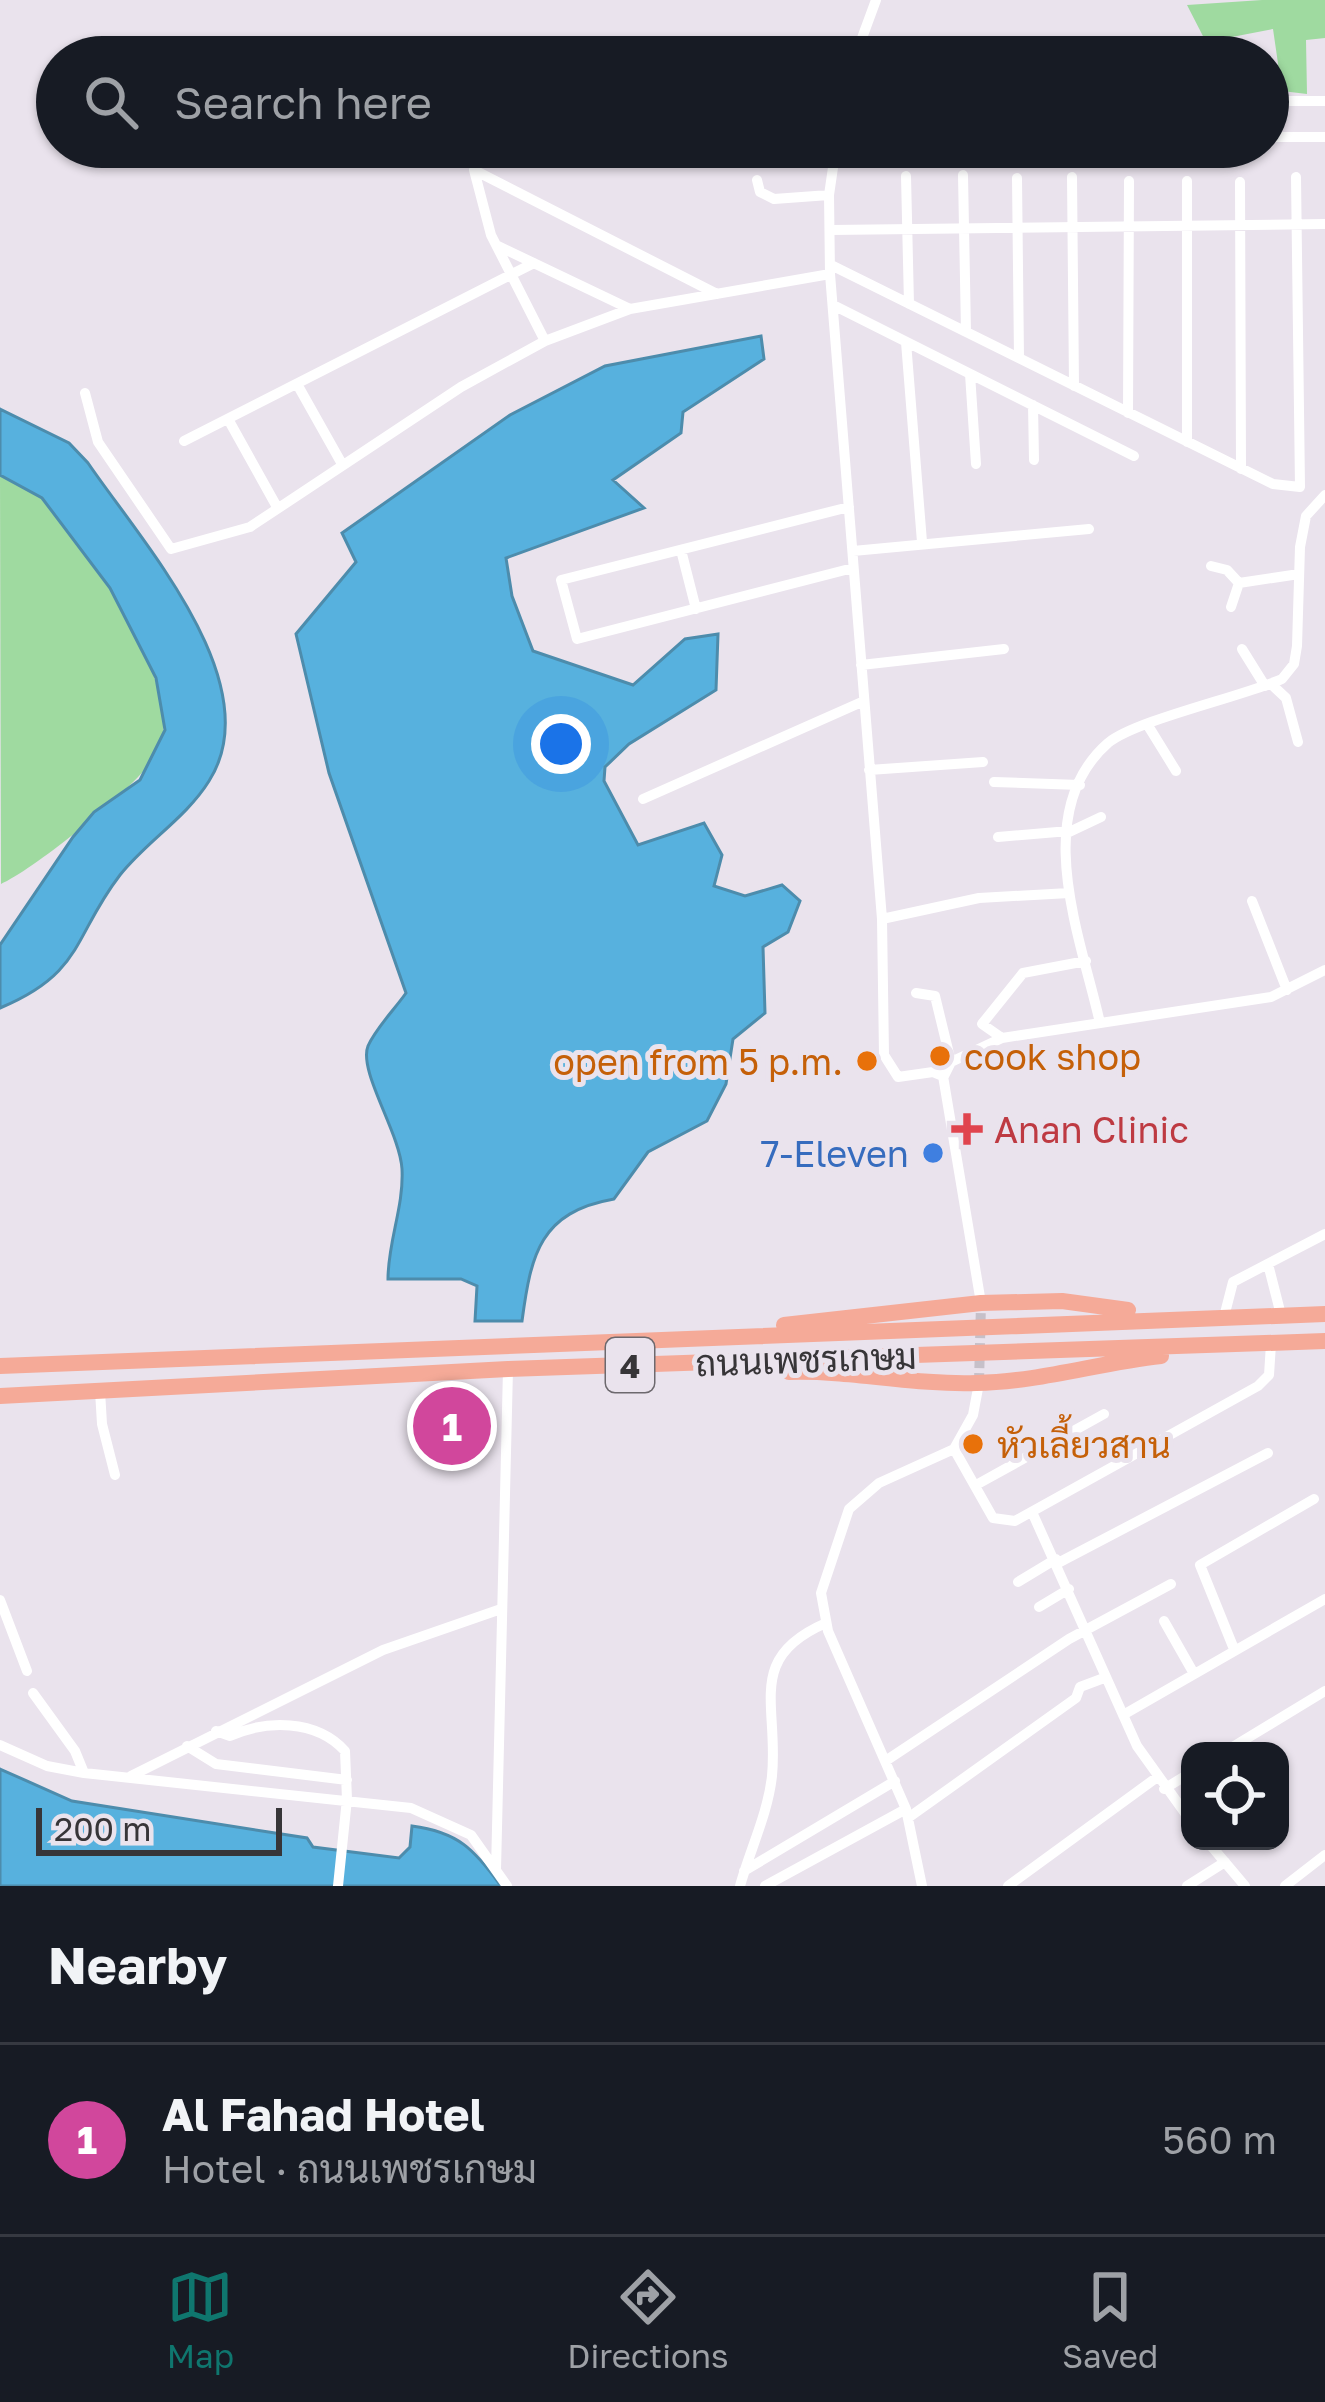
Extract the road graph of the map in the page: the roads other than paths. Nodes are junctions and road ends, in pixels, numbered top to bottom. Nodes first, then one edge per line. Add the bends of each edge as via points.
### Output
1 (875, 0) edge
2 (862, 36) edge
3 (1289, 101) edge
4 (1325, 101) edge
5 (1289, 136) edge
6 (1325, 137) edge
7 (833, 168) edge
8 (964, 175) dead end
9 (906, 176) dead end
10 (1072, 177) dead end
11 (1296, 177) dead end
12 (1017, 178) dead end
13 (757, 180) dead end
14 (1130, 181) dead end
15 (1187, 181) dead end
16 (1240, 182) dead end
17 (829, 195) junction
18 (1297, 224) junction
19 (1325, 224) edge
20 (1241, 225) junction
21 (1074, 226) junction
22 (1129, 226) junction
23 (1188, 226) junction
24 (965, 227) junction
25 (1016, 227) junction
26 (907, 228) junction
27 (830, 230) junction
28 (497, 246) junction
29 (534, 263) junction
30 (831, 270) junction
31 (510, 274) junction
32 (717, 294) junction
33 (909, 304) junction
34 (833, 305) junction
35 (630, 310) junction
36 (966, 332) junction
37 (545, 341) junction
38 (906, 342) junction
39 (1019, 358) junction
40 (970, 374) junction
41 (297, 384) junction
42 (1074, 386) junction
43 (85, 393) dead end
44 (1033, 405) junction
45 (1128, 412) junction
46 (229, 419) junction
47 (184, 442) dead end
48 (1187, 442) junction
49 (1134, 456) dead end
50 (1034, 460) dead end
51 (342, 464) junction
52 (976, 464) dead end
53 (1241, 469) junction
54 (1325, 495) edge
55 (278, 507) junction
56 (848, 507) junction
57 (1089, 530) dead end
58 (922, 542) junction
59 (681, 550) junction
60 (853, 551) junction
61 (1211, 566) dead end
62 (853, 568) junction
63 (1299, 574) junction
64 (1239, 583) junction
65 (1232, 607) dead end
66 (696, 609) junction
67 (1004, 650) dead end
68 (1242, 650) dead end
69 (861, 665) junction
70 (1268, 685) junction
71 (864, 701) junction
72 (1147, 724) junction
73 (1298, 742) dead end
74 (983, 762) dead end
75 (869, 770) junction
76 (1176, 770) dead end
77 (1028, 780) junction
78 (994, 782) dead end
79 (1080, 784) junction
80 (1031, 796) dead end
81 (643, 799) dead end
82 (1101, 817) dead end
83 (1067, 833) junction
84 (998, 837) dead end
85 (1070, 893) junction
86 (1252, 901) dead end
87 (882, 919) junction
88 (1086, 961) junction
89 (1325, 970) edge
90 (1287, 990) junction
91 (916, 993) dead end
92 (1100, 1023) junction
93 (1002, 1038) junction
94 (951, 1062) junction
95 (944, 1076) dead end
96 (1325, 1234) edge
97 (1268, 1264) junction
98 (981, 1303) junction
99 (1325, 1314) edge
100 (1281, 1316) junction
101 (1224, 1317) junction
102 (1184, 1318) junction
103 (724, 1337) junction
104 (1325, 1342) edge
105 (1271, 1344) junction
106 (1208, 1346) junction
107 (725, 1363) junction
108 (0, 1366) edge
109 (508, 1369) junction
110 (980, 1383) junction
111 (100, 1391) junction
112 (0, 1396) edge
113 (1104, 1414) dead end
114 (954, 1449) junction
115 (1268, 1453) dead end
116 (115, 1475) dead end
117 (976, 1486) junction
118 (1314, 1499) dead end
119 (1032, 1512) junction
120 (1057, 1561) junction
121 (1018, 1582) dead end
122 (1172, 1584) dead end
123 (1069, 1588) junction
124 (1325, 1599) edge
125 (0, 1600) edge
126 (1039, 1606) dead end
127 (501, 1610) junction
128 (1164, 1621) dead end
129 (826, 1623) junction
130 (1084, 1635) junction
131 (1234, 1649) junction
132 (27, 1671) dead end
133 (1192, 1672) junction
134 (1103, 1678) junction
135 (1325, 1690) edge
136 (33, 1693) dead end
137 (1123, 1715) junction
138 (216, 1731) junction
139 (1241, 1742) edge
140 (0, 1745) edge
141 (187, 1746) junction
142 (887, 1760) junction
143 (84, 1773) junction
144 (1181, 1776) edge
145 (128, 1777) junction
146 (347, 1780) junction
147 (896, 1781) junction
148 (1160, 1784) junction
149 (347, 1798) junction
150 (1181, 1809) edge
151 (907, 1813) junction
152 (1215, 1850) edge
153 (1325, 1855) edge
154 (1225, 1862) junction
155 (496, 1870) junction
156 (744, 1871) junction
157 (338, 1886) edge
158 (507, 1886) edge
159 (740, 1886) edge
160 (765, 1886) edge
161 (922, 1886) edge
162 (1008, 1886) edge
163 (1187, 1886) edge
164 (1245, 1886) edge
165 (1285, 1886) edge

1 - 2 street
3 - 4 street
5 - 6 street
7 - 17 street
8 - 24 street
9 - 26 street
10 - 21 street
11 - 18 street
12 - 25 street
13 - 17 street via 774,199
14 - 22 street
15 - 23 street
16 - 20 street
17 - 27 street
18 - 19 street
18 - 20 street
18 - 53 street via 1300,487
20 - 23 street
20 - 53 street
21 - 22 street
21 - 25 street
21 - 42 street
22 - 23 street
22 - 45 street
23 - 48 street
24 - 25 street
24 - 26 street
24 - 36 street
25 - 39 street
26 - 27 street
26 - 33 street
27 - 30 street
28 - 29 street
28 - 31 street
28 - 32 street via 474,170
29 - 31 street
29 - 35 street
30 - 32 street
30 - 33 street
30 - 34 street
31 - 37 street
31 - 41 street
32 - 35 street
33 - 36 street
34 - 38 street
34 - 56 street
35 - 37 street
36 - 39 street
37 - 51 street
38 - 40 street
38 - 58 street
39 - 42 street
40 - 44 street
40 - 52 street
41 - 46 street
41 - 51 street
42 - 45 street
43 - 55 street via 98,442 171,549 250,526
44 - 49 street
44 - 50 street
45 - 48 street
46 - 47 street
46 - 55 street
48 - 53 street
51 - 55 street
54 - 63 street via 1306,516
56 - 59 street
56 - 60 street
57 - 58 street
58 - 60 street
59 - 66 street
59 - 66 street via 561,580 578,639
60 - 62 street
61 - 64 street
62 - 66 street
62 - 69 street
63 - 64 street
63 - 70 street via 1294,664
64 - 65 street
67 - 69 street
68 - 70 street
69 - 71 street
70 - 72 street
70 - 73 street via 1286,698
71 - 75 street
71 - 81 street
72 - 76 street
72 - 79 street via 1109,742
74 - 75 street
75 - 87 street
77 - 78 street
77 - 79 street
77 - 80 street
79 - 83 street
82 - 83 street
83 - 84 street
83 - 85 street
85 - 87 street via 979,898
85 - 88 street
86 - 90 street
87 - 98 street via 884,1055 898,1077 943,1076
88 - 92 street
88 - 93 street via 1023,973 982,1024
89 - 90 street
90 - 92 street
91 - 94 street via 935,996
92 - 93 street
93 - 94 street
94 - 95 street
96 - 97 street
97 - 100 street
97 - 101 street via 1233,1282
98 - 102 highway via 1061,1301
98 - 103 highway
99 - 100 highway, ถนนเพชรเกษม / 4
100 - 101 highway, ถนนเพชรเกษม / 4
101 - 102 highway, ถนนเพชรเกษม / 4
102 - 103 highway, ถนนเพชรเกษม / 4
103 - 107 highway
103 - 108 highway, ถนนเพชรเกษม / 4
104 - 105 highway, ถนนเพชรเกษม / 4
105 - 106 highway, ถนนเพชรเกษม / 4
105 - 119 street via 1269,1375 1258,1385
106 - 107 highway, ถนนเพชรเกษม / 4
106 - 110 highway via 1034,1381
107 - 109 highway, ถนนเพชรเกษม / 4
107 - 110 highway via 730,1373 841,1370 912,1384
109 - 111 highway, ถนนเพชรเกษม / 4
109 - 127 street
110 - 114 street
111 - 112 highway, ถนนเพชรเกษม / 4
111 - 116 street
113 - 117 street
114 - 117 street
114 - 129 street via 879,1484 849,1509 823,1582
115 - 120 street
117 - 119 street via 1000,1522
118 - 131 street via 1200,1565
119 - 120 street
120 - 121 street
120 - 123 street
122 - 130 street
123 - 126 street
123 - 130 street
124 - 131 street
125 - 132 street
127 - 138 street via 383,1650
127 - 155 street
128 - 133 street
129 - 142 street
129 - 156 street via 780,1650 771,1677 771,1784
130 - 134 street
130 - 142 street
131 - 133 street
133 - 137 street
134 - 137 street
134 - 151 street
135 - 139 street
136 - 143 street
137 - 148 street
138 - 141 street
138 - 146 street via 230,1736 266,1723 315,1732 345,1751
140 - 143 street
141 - 145 street
141 - 146 street via 216,1764
142 - 147 street
143 - 145 street
144 - 148 street
145 - 149 street
146 - 149 street
147 - 151 street
147 - 156 street
148 - 150 street
148 - 162 street
149 - 155 street via 437,1816 471,1835
149 - 157 street
151 - 160 street
151 - 161 street
152 - 154 street
153 - 165 street
154 - 163 street
154 - 164 street
155 - 158 street
156 - 159 street

